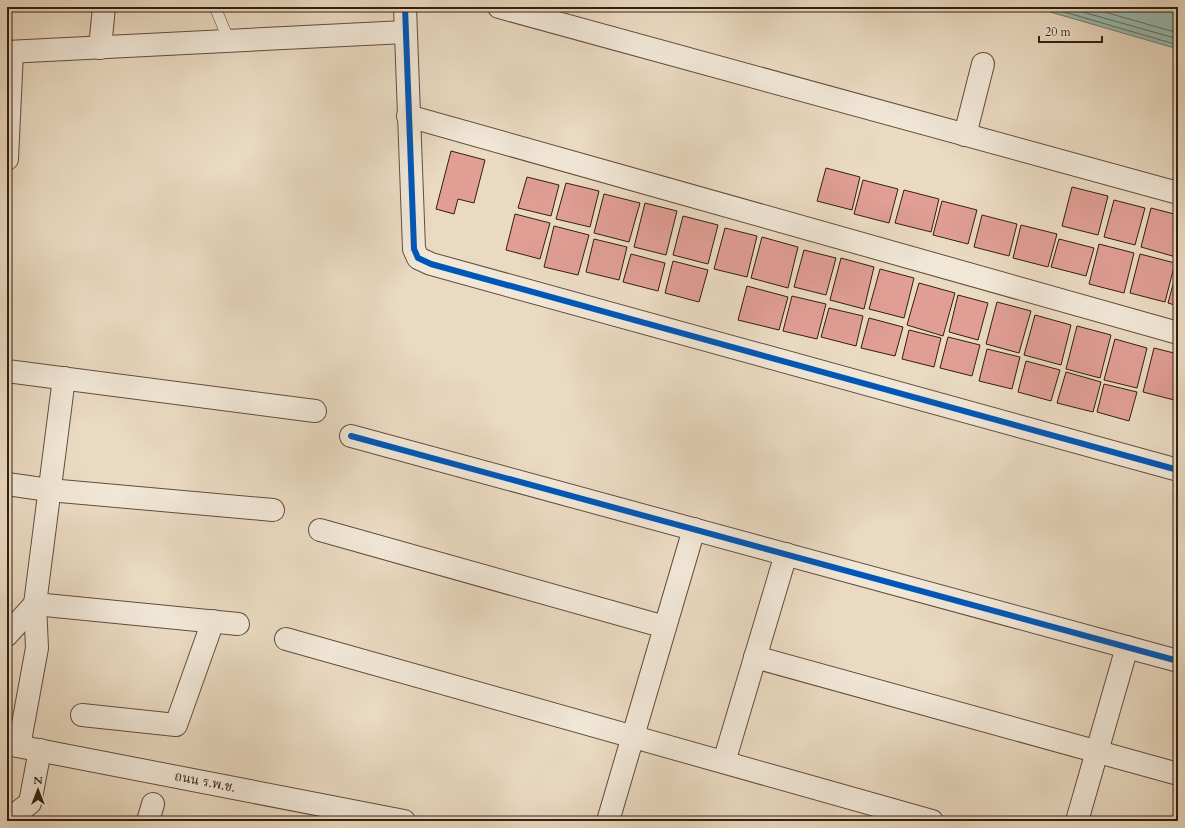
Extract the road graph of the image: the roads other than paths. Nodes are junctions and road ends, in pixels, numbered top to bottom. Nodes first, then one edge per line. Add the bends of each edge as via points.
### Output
1 (104, 7) edge
2 (214, 7) edge
3 (405, 7) edge
4 (499, 7) edge
5 (405, 32) junction
6 (229, 41) junction
7 (100, 48) junction
8 (10, 52) edge
9 (983, 64) dead end
10 (408, 116) junction
11 (965, 135) junction
12 (7, 159) edge
13 (1178, 193) edge
14 (1178, 333) edge
15 (7, 371) edge
16 (64, 378) junction
17 (315, 411) dead end
18 (351, 436) dead end
19 (1178, 470) edge
20 (7, 484) edge
21 (49, 490) junction
22 (273, 510) dead end
23 (694, 529) junction
24 (320, 530) dead end
25 (786, 554) junction
26 (34, 604) junction
27 (213, 621) junction
28 (238, 624) dead end
29 (665, 627) junction
30 (7, 635) edge
31 (286, 639) dead end
32 (1127, 647) junction
33 (755, 657) junction
34 (1178, 661) edge
35 (82, 715) dead end
36 (633, 736) junction
37 (13, 745) edge
38 (40, 750) junction
39 (1097, 751) junction
40 (724, 762) junction
41 (1178, 774) edge
42 (9, 817) edge
43 (404, 821) edge
44 (608, 821) edge
45 (932, 821) edge
46 (1077, 821) edge

1 - 7 street
2 - 6 lane
3 - 5 street
4 - 11 street
5 - 6 street
5 - 10 street
6 - 7 street
7 - 8 street
8 - 12 street
9 - 11 street
10 - 14 street
10 - 19 street via 414,249 418,258 431,264
11 - 13 street
15 - 16 street
16 - 17 street
16 - 21 street
18 - 23 street
20 - 21 street
21 - 22 street
21 - 26 street
23 - 25 street
23 - 29 street
24 - 29 street
25 - 32 street
25 - 33 street
26 - 27 street
26 - 30 street
26 - 37 street via 37,648
27 - 28 street
27 - 35 street via 176,725
29 - 36 street
31 - 36 street
32 - 34 street
32 - 39 street
33 - 39 street
33 - 40 street
36 - 40 street
36 - 44 street
37 - 38 street, ถนน ร.พ.ช.
38 - 42 street via 30,803
38 - 43 street, ถนน ร.พ.ช.
39 - 41 street
39 - 46 street
40 - 45 street

